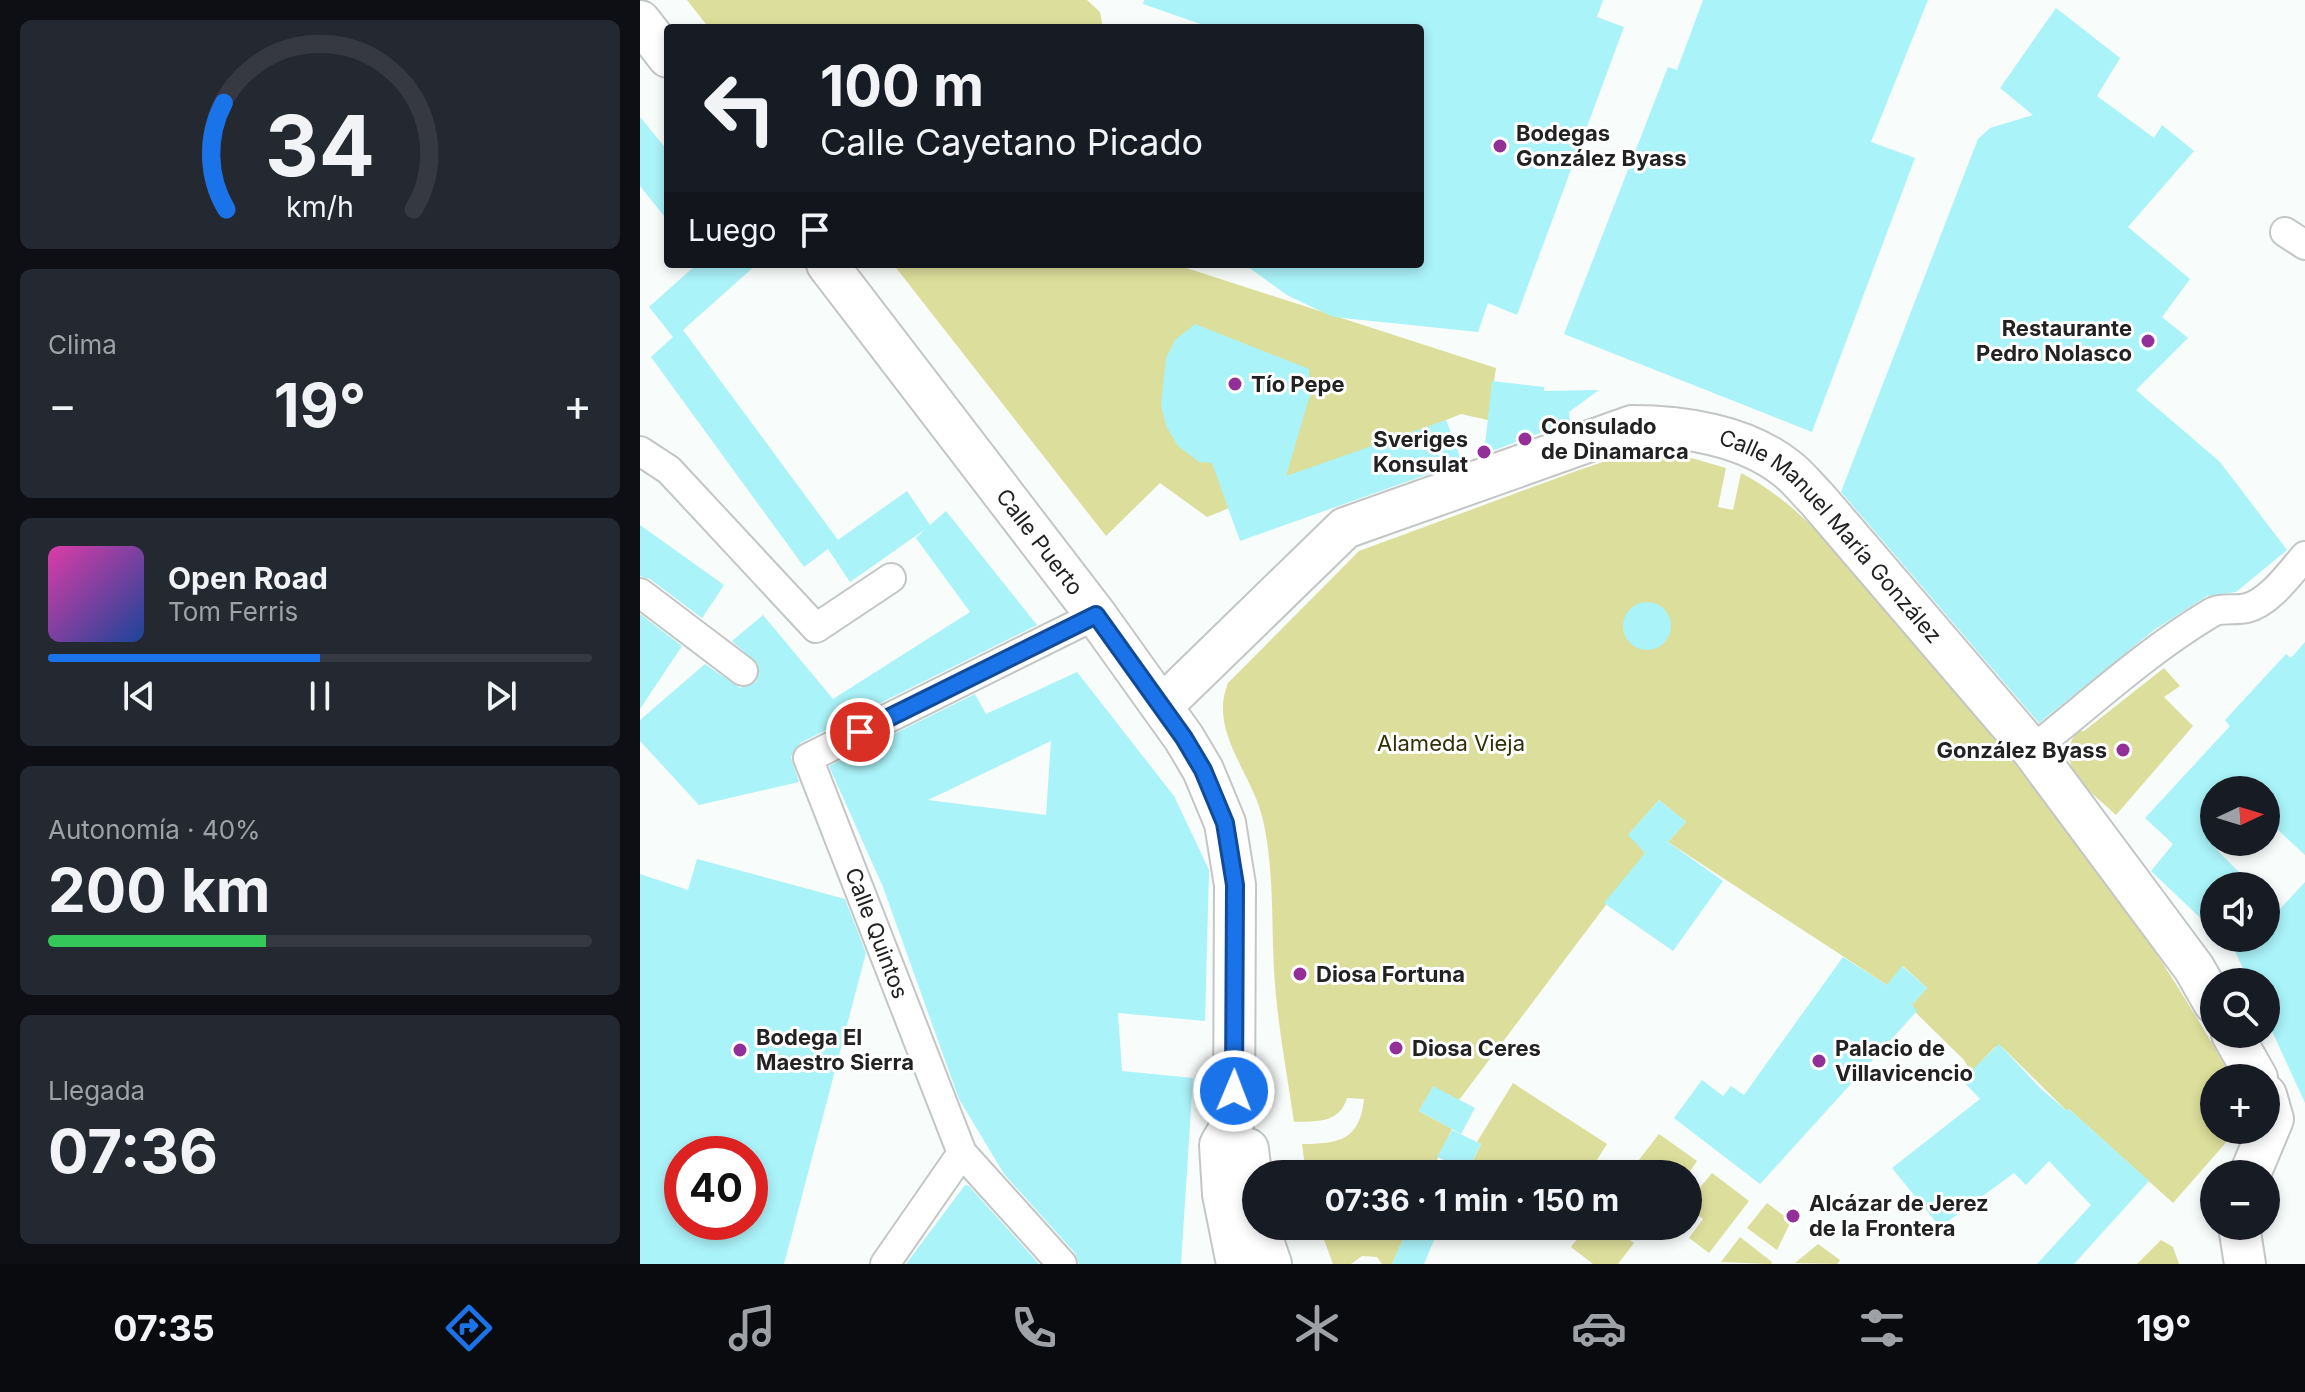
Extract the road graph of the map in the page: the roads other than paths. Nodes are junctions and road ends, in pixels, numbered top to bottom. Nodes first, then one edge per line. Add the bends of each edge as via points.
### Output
1 (640, 21) edge
2 (664, 52) edge
3 (830, 268) edge
4 (640, 451) edge
5 (2305, 556) edge
6 (891, 578) dead end
7 (640, 593) edge
8 (1096, 615) junction
9 (743, 671) dead end
10 (1162, 706) junction
11 (2032, 750) junction
12 (2200, 981) edge
13 (1234, 1121) junction
14 (962, 1153) junction
15 (1250, 1160) edge
16 (1263, 1240) edge
17 (2241, 1240) edge
18 (885, 1264) edge
19 (1062, 1264) edge
20 (1237, 1264) edge
21 (1271, 1264) edge
22 (2245, 1264) edge

1 - 2 street
3 - 8 street, Calle Puerto
4 - 6 street via 669,470 816,628
5 - 11 street via 2267,597 2234,612 2215,610 2160,647
7 - 9 street
8 - 10 street, Calle Puerto
8 - 14 street, Calle Quintos via 808,758
10 - 11 street, Calle Manuel María González via 1345,528 1600,436 1632,426 1666,426 1739,443 1785,467
10 - 13 street, Calle Puerto via 1209,784 1231,849
11 - 12 street, Calle Manuel María González
13 - 15 street, Calle Puerto via 1248,1144
13 - 20 street, Calle Puerto via 1220,1145
14 - 18 street
14 - 19 street
16 - 21 street
17 - 22 street

